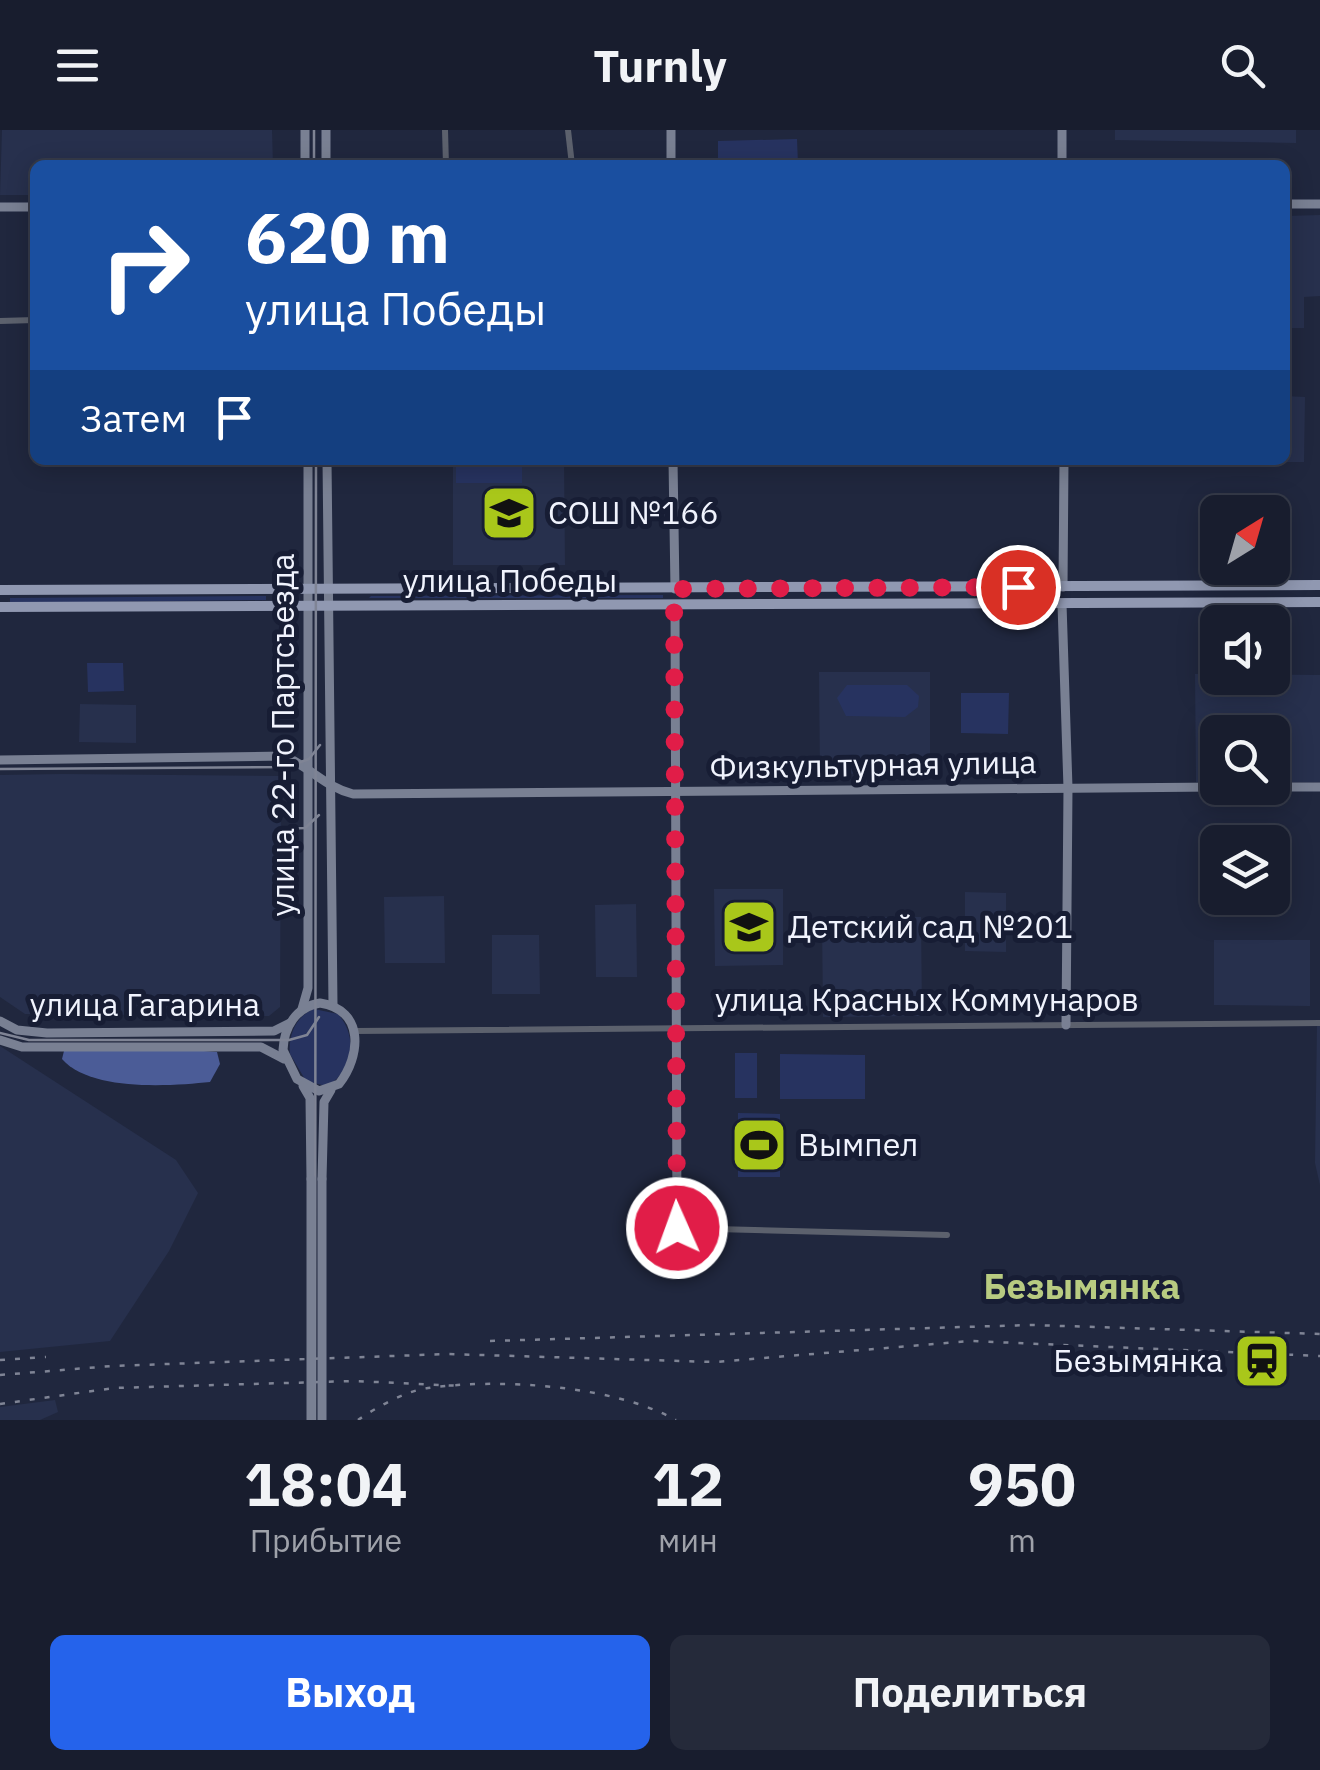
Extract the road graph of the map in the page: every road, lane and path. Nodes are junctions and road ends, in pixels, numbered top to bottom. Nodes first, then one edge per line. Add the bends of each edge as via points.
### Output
1 (305, 130) edge
2 (326, 130) edge
3 (446, 130) edge
4 (568, 130) edge
5 (671, 130) edge
6 (1062, 130) edge
7 (306, 160) edge
8 (326, 160) edge
9 (446, 160) edge
10 (571, 160) edge
11 (671, 160) edge
12 (1062, 160) edge
13 (1290, 204) edge
14 (1320, 204) edge
15 (0, 207) edge
16 (30, 207) edge
17 (30, 320) edge
18 (0, 321) edge
19 (308, 465) edge
20 (327, 465) edge
21 (673, 465) edge
22 (1064, 465) edge
23 (1320, 585) edge
24 (1276, 586) junction
25 (1306, 586) junction
26 (1063, 587) junction
27 (674, 589) junction
28 (0, 590) edge
29 (262, 590) junction
30 (328, 590) junction
31 (370, 590) junction
32 (309, 591) junction
33 (1276, 602) junction
34 (1306, 602) junction
35 (1320, 602) edge
36 (1062, 604) junction
37 (264, 606) junction
38 (309, 606) junction
39 (329, 606) junction
40 (372, 606) junction
41 (675, 606) junction
42 (0, 607) edge
43 (0, 760) edge
44 (308, 770) junction
45 (1320, 786) edge
46 (1200, 787) edge
47 (1290, 787) edge
48 (329, 788) junction
49 (1068, 788) junction
50 (678, 793) junction
51 (332, 1005) junction
52 (302, 1009) junction
53 (0, 1021) edge
54 (290, 1023) junction
55 (1320, 1023) edge
56 (1066, 1025) junction
57 (675, 1027) junction
58 (354, 1031) junction
59 (0, 1040) edge
60 (284, 1059) junction
61 (302, 1086) junction
62 (333, 1088) junction
63 (316, 1179) junction
64 (677, 1228) joint
65 (947, 1235) dead end
66 (311, 1420) edge
67 (322, 1420) edge

1 - 7 main road
2 - 8 main road
3 - 9 street
4 - 10 street
5 - 11 main road
6 - 12 main road
13 - 14 main road
15 - 16 main road
17 - 18 street
19 - 32 main road, улица 22-го Партсъезда
20 - 30 main road, улица 22-го Партсъезда
21 - 27 main road
22 - 26 main road
23 - 25 main road, улица Победы
24 - 25 main road, улица Победы
24 - 26 main road, улица Победы
24 - 33 main road via 1285,593
25 - 34 main road via 1299,593
26 - 27 main road, улица Победы
26 - 36 main road
27 - 31 main road, улица Победы
27 - 41 main road
28 - 29 main road, улица Победы
29 - 32 main road, улица Победы
29 - 37 main road via 272,598
30 - 31 main road, улица Победы
30 - 32 main road, улица Победы
30 - 39 main road, улица 22-го Партсъезда
31 - 40 main road via 362,597
32 - 38 main road, улица 22-го Партсъезда
33 - 34 main road, улица Победы
33 - 36 main road, улица Победы
34 - 35 main road, улица Победы
36 - 41 main road, улица Победы
36 - 49 main road
37 - 38 main road, улица Победы
37 - 42 main road, улица Победы
38 - 39 main road, улица Победы
38 - 44 main road, улица 22-го Партсъезда
39 - 40 main road, улица Победы
39 - 48 main road, улица 22-го Партсъезда
40 - 41 main road, улица Победы
41 - 50 main road
43 - 44 main road via 284,756
44 - 48 main road
44 - 52 main road, улица 22-го Партсъезда via 308,988
45 - 47 main road
46 - 49 main road, Физкультурная улица
48 - 50 main road, Физкультурная улица via 354,794
48 - 51 main road, улица 22-го Партсъезда
49 - 50 main road, Физкультурная улица
49 - 56 main road
50 - 57 main road
51 - 52 main road
51 - 58 main road
52 - 54 main road
53 - 54 main road, улица Гагарина via 47,1033 274,1031
54 - 60 main road
55 - 56 street, улица Красных Коммунаров
56 - 57 street, улица Красных Коммунаров
57 - 58 street, улица Красных Коммунаров
57 - 64 main road
58 - 62 main road via 353,1063
59 - 60 main road, улица Гагарина via 22,1047 261,1047
60 - 61 main road
61 - 62 main road
61 - 63 main road via 310,1098
62 - 63 main road via 324,1102
63 - 66 main road, bridge
63 - 67 main road, bridge
64 - 65 street

